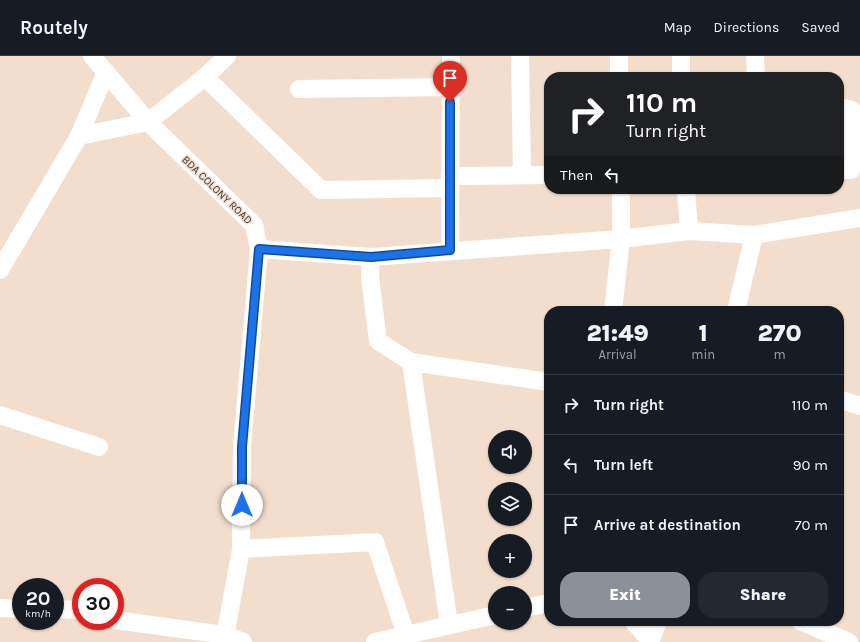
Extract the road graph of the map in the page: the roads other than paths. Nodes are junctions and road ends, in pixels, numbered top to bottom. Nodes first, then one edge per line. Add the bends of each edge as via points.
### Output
1 (92, 56) edge
2 (227, 56) edge
3 (451, 56) edge
4 (520, 56) edge
5 (619, 56) edge
6 (681, 56) edge
7 (755, 56) edge
8 (106, 72) junction
9 (619, 72) edge
10 (681, 72) edge
11 (756, 72) edge
12 (204, 77) junction
13 (450, 87) junction
14 (299, 89) dead end
15 (850, 113) edge
16 (148, 122) junction
17 (79, 136) junction
18 (844, 170) edge
19 (522, 175) junction
20 (544, 175) edge
21 (450, 182) junction
22 (621, 194) edge
23 (686, 194) edge
24 (860, 218) edge
25 (689, 231) junction
26 (754, 235) junction
27 (621, 239) junction
28 (259, 249) junction
29 (450, 250) junction
30 (371, 257) junction
31 (0, 270) edge
32 (614, 306) edge
33 (737, 306) edge
34 (411, 362) junction
35 (544, 381) edge
36 (844, 401) edge
37 (860, 406) edge
38 (0, 416) edge
39 (99, 447) dead end
40 (241, 549) junction
41 (544, 604) edge
42 (532, 607) edge
43 (0, 608) edge
44 (12, 609) edge
45 (488, 617) edge
46 (124, 621) edge
47 (449, 625) junction
48 (638, 626) edge
49 (656, 626) edge
50 (812, 626) edge
51 (224, 638) edge
52 (390, 639) edge
53 (651, 641) edge
54 (243, 642) edge
55 (849, 642) edge

1 - 8 street, BDA COLONY ROAD
2 - 12 street
3 - 13 street
4 - 19 street
5 - 9 street
6 - 10 street
7 - 11 street
8 - 16 street, BDA COLONY ROAD
8 - 17 street
12 - 16 street
12 - 21 street via 321,190
13 - 14 street
13 - 21 street
15 - 18 street via 851,170
16 - 17 street
16 - 28 street, BDA COLONY ROAD via 254,225
17 - 31 street
19 - 20 street
19 - 21 street
21 - 29 street
22 - 27 street
23 - 25 street
24 - 26 street
25 - 26 street
25 - 27 street
26 - 33 street
27 - 29 street
27 - 32 street
28 - 30 street
28 - 40 street, BDA COLONY ROAD via 242,447
29 - 30 street
30 - 34 street via 370,277 378,341
34 - 35 street
34 - 47 street
36 - 37 street
38 - 39 street
40 - 51 street, BDA COLONY ROAD
40 - 52 street via 375,542
41 - 42 street
43 - 44 street
45 - 47 street
46 - 51 street
47 - 52 street
48 - 53 street
49 - 53 street
50 - 55 street
51 - 54 street

